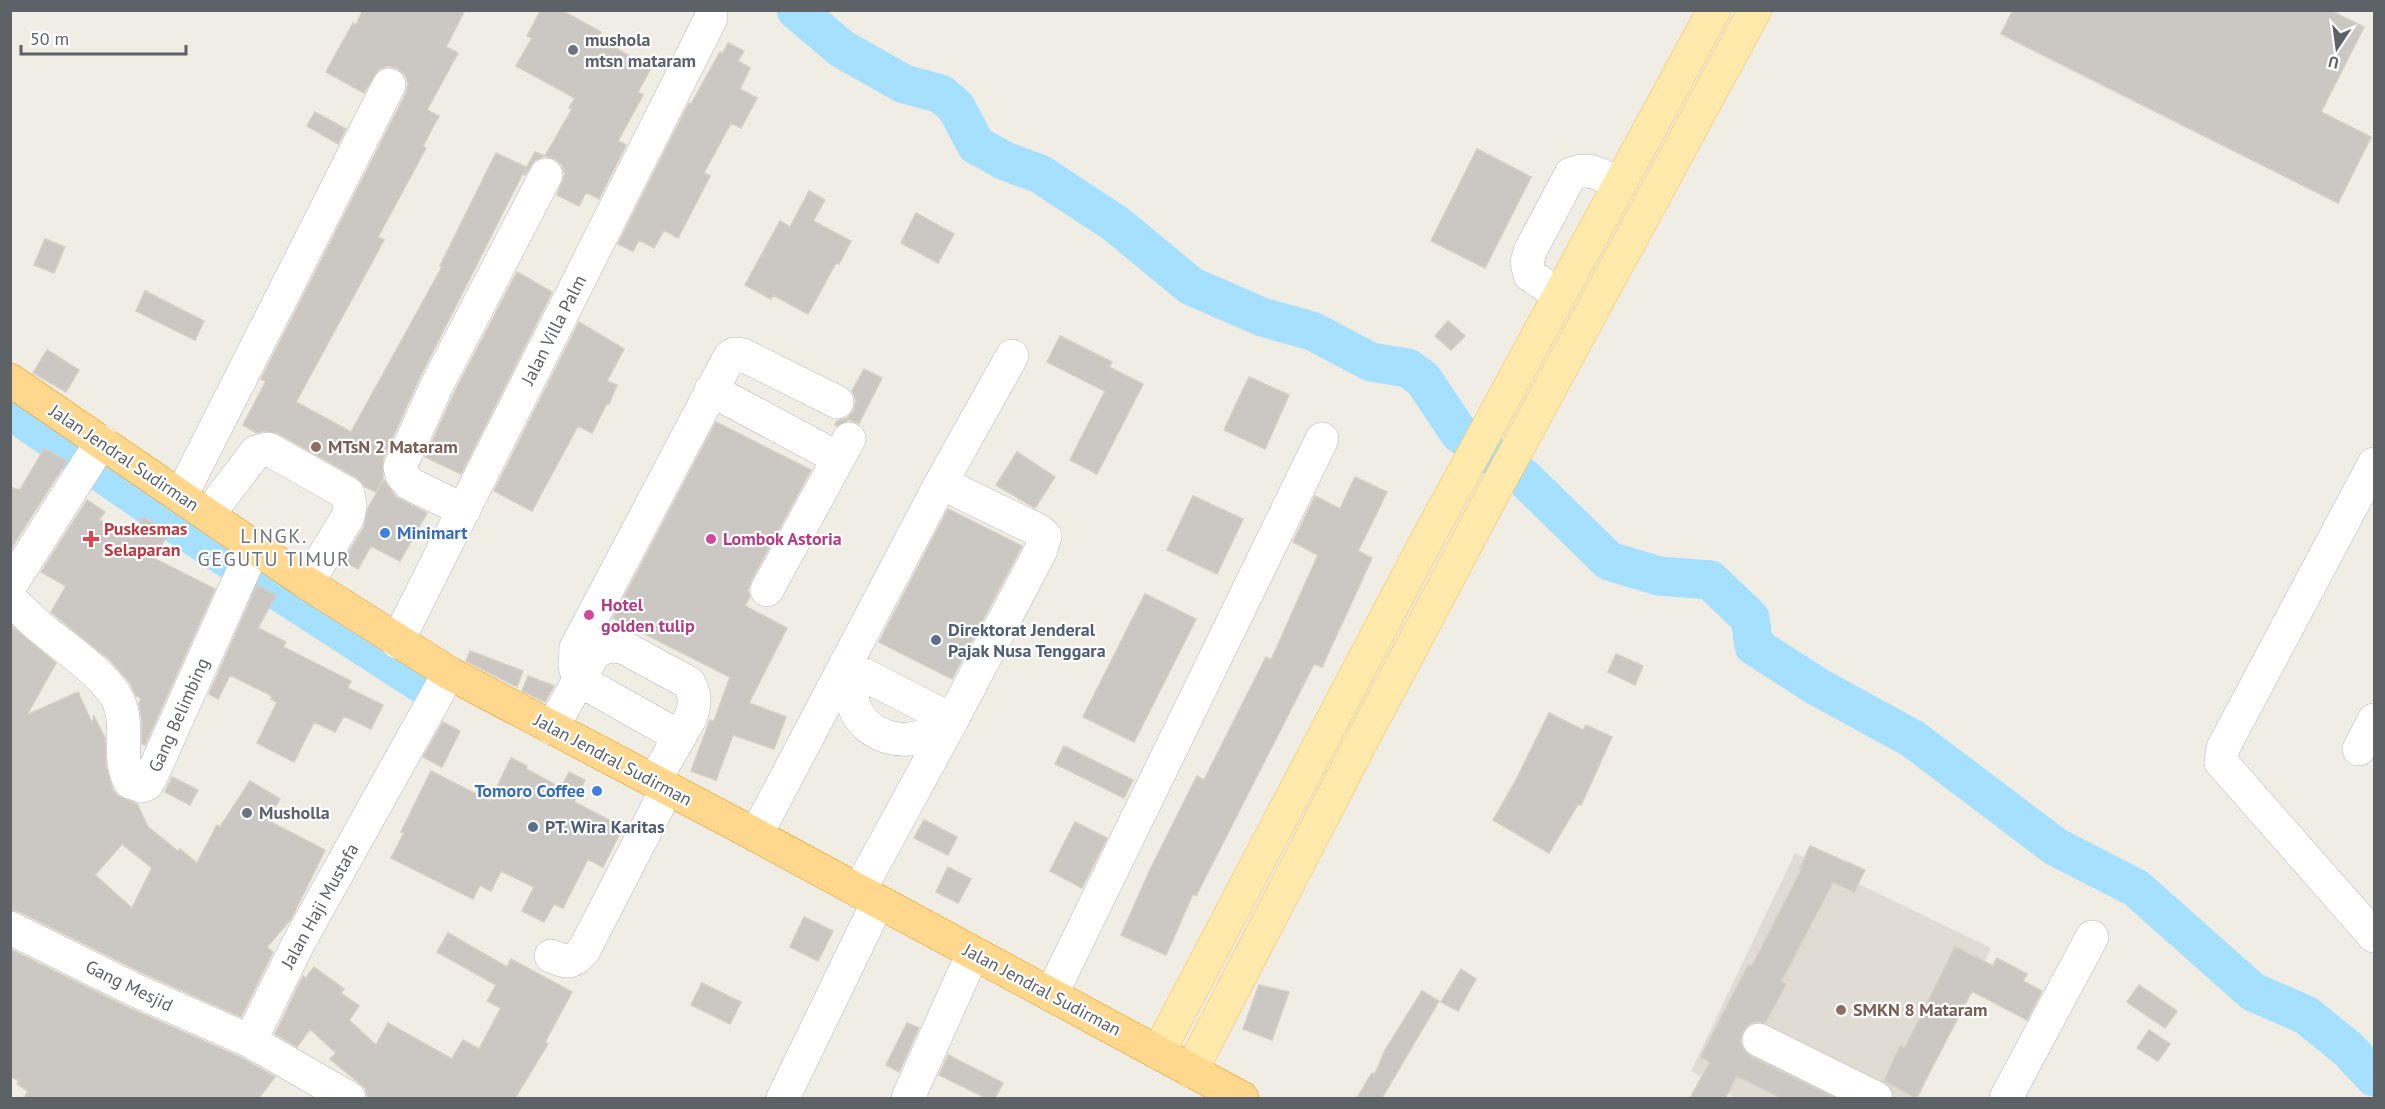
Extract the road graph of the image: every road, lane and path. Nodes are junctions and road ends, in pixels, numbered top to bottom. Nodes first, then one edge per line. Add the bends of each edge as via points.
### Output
1 (1714, 10) edge
2 (1755, 10) edge
3 (711, 18) dead end
4 (388, 85) dead end
5 (546, 175) dead end
6 (1620, 184) junction
7 (1559, 295) junction
8 (1012, 356) dead end
9 (10, 381) edge
10 (711, 390) junction
11 (837, 402) dead end
12 (1322, 439) dead end
13 (102, 441) junction
14 (2373, 471) edge
15 (941, 483) junction
16 (181, 496) junction
17 (464, 510) junction
18 (208, 515) junction
19 (254, 547) junction
20 (307, 583) junction
21 (10, 586) edge
22 (767, 590) dead end
23 (10, 599) edge
24 (398, 642) junction
25 (850, 667) junction
26 (449, 673) junction
27 (579, 680) junction
28 (949, 718) junction
29 (2374, 720) edge
30 (552, 728) junction
31 (680, 736) junction
32 (2359, 749) dead end
33 (660, 785) junction
34 (756, 836) junction
35 (868, 897) junction
36 (10, 928) edge
37 (2374, 936) edge
38 (2092, 937) dead end
39 (973, 953) junction
40 (551, 956) dead end
41 (1051, 995) junction
42 (1759, 1040) dead end
43 (250, 1041) junction
44 (1158, 1053) junction
45 (1191, 1071) junction
46 (1866, 1096) edge
47 (349, 1098) edge
48 (783, 1098) edge
49 (908, 1098) edge
50 (1242, 1098) edge
51 (2006, 1098) edge

1 - 6 main road
2 - 45 main road via 1489,501
3 - 17 street, Jalan Villa Palm
4 - 16 street
5 - 17 street via 437,385 400,467 410,484
6 - 7 main road
6 - 7 street via 1582,169 1571,174 1566,183 1527,262 1530,275
7 - 44 main road
8 - 15 street
9 - 13 highway, Jalan Jendral Sudirman
10 - 11 street via 734,354
10 - 22 street via 844,448
10 - 27 street via 576,648
12 - 41 street
13 - 16 highway, Jalan Jendral Sudirman
13 - 21 street
14 - 37 street via 2223,748 2221,762
15 - 25 street
15 - 28 street via 1045,536
16 - 18 highway, Jalan Jendral Sudirman
17 - 24 street, Jalan Villa Palm
18 - 19 highway, Jalan Jendral Sudirman
18 - 20 street via 262,449 348,494 348,517
19 - 20 highway, Jalan Jendral Sudirman
19 - 23 street, Gang Belimbing via 152,775 142,786 126,776 122,715 117,698 79,657
20 - 24 highway, Jalan Jendral Sudirman
24 - 26 highway, Jalan Jendral Sudirman
25 - 28 street
25 - 28 street via 856,711 869,728 888,738 909,740 930,732
25 - 34 street
26 - 30 highway, Jalan Jendral Sudirman
26 - 43 street, Jalan Haji Mustafa via 295,951
27 - 30 street
27 - 31 street
27 - 31 street via 594,655 612,645 623,647 689,683 695,693 695,705
28 - 35 street
29 - 32 street
30 - 33 highway, Jalan Jendral Sudirman
31 - 33 street
33 - 34 highway, Jalan Jendral Sudirman
33 - 40 street via 584,950 567,962
34 - 35 highway, Jalan Jendral Sudirman
35 - 39 highway, Jalan Jendral Sudirman
35 - 48 street
36 - 43 street, Gang Mesjid
38 - 51 street
39 - 41 highway, Jalan Jendral Sudirman
39 - 49 street
41 - 44 highway, Jalan Jendral Sudirman
42 - 46 street
43 - 47 street
44 - 45 highway, Jalan Jendral Sudirman
45 - 50 highway, Jalan Jendral Sudirman

